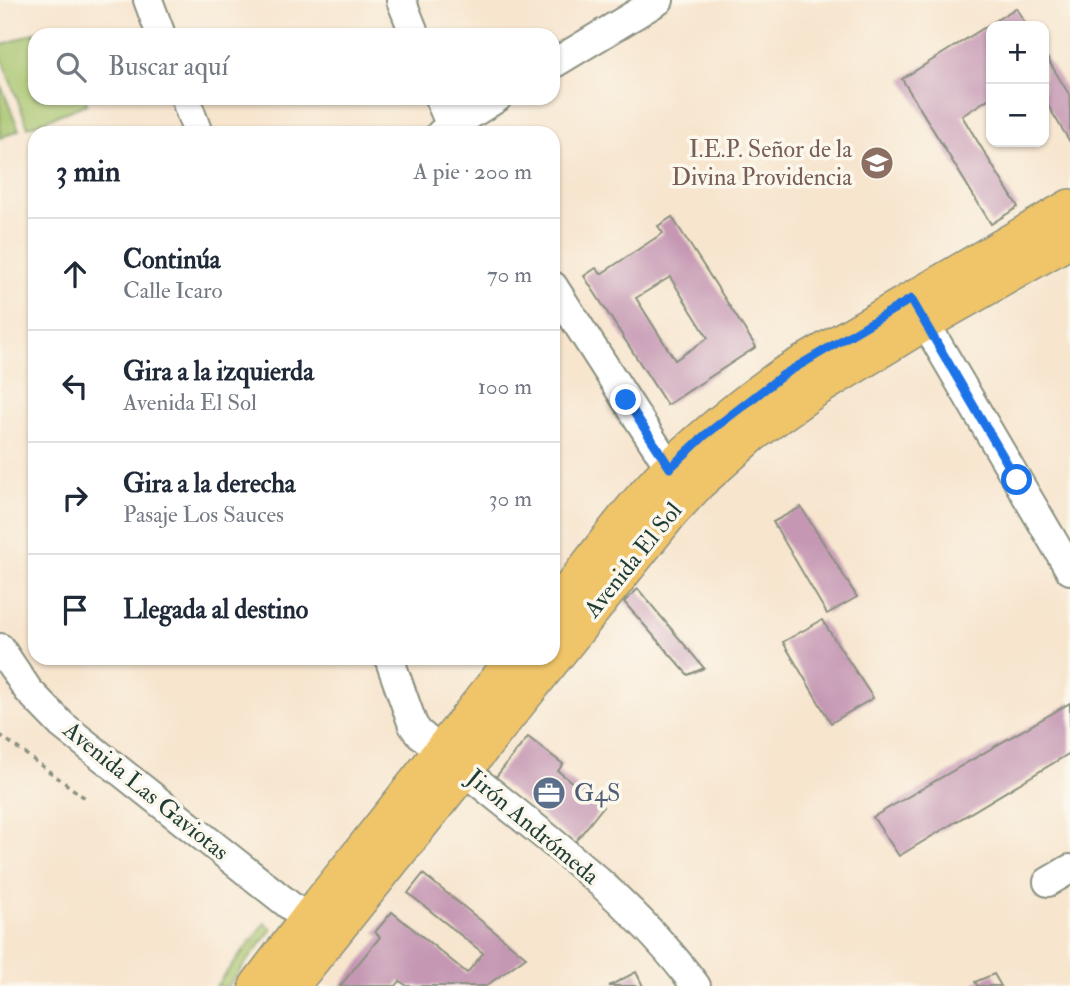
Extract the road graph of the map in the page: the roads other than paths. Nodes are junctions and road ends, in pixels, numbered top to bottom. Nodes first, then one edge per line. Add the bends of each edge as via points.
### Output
1 (148, 0) edge
2 (401, 0) edge
3 (659, 0) edge
4 (158, 28) edge
5 (412, 28) edge
6 (560, 60) edge
7 (188, 105) edge
8 (441, 105) edge
9 (487, 105) edge
10 (195, 126) edge
11 (447, 126) edge
12 (455, 126) edge
13 (1070, 207) edge
14 (1070, 240) edge
15 (560, 297) edge
16 (918, 311) junction
17 (670, 468) junction
18 (1070, 570) edge
19 (560, 602) edge
20 (560, 639) edge
21 (0, 648) edge
22 (392, 665) edge
23 (511, 665) edge
24 (537, 665) edge
25 (452, 761) junction
26 (318, 928) junction
27 (257, 986) edge
28 (291, 986) edge
29 (696, 986) edge

1 - 4 street
2 - 5 street
3 - 6 street
7 - 10 street
8 - 11 street
9 - 12 street
13 - 16 main road, Avenida El Sol
14 - 16 main road, Avenida El Sol
15 - 17 street
16 - 17 main road, Avenida El Sol via 783,375
16 - 18 street
16 - 20 main road, Avenida El Sol via 752,434 698,483
17 - 19 main road, Avenida El Sol
21 - 26 street, Avenida Las Gaviotas via 29,690 62,725
22 - 25 street, Jirón Andrómeda via 413,725
23 - 25 main road, Avenida El Sol
24 - 25 main road, Avenida El Sol
25 - 26 main road, Avenida El Sol
25 - 29 street, Jirón Andrómeda via 615,895 659,939
26 - 27 main road, Avenida El Sol
26 - 28 main road, Avenida El Sol

